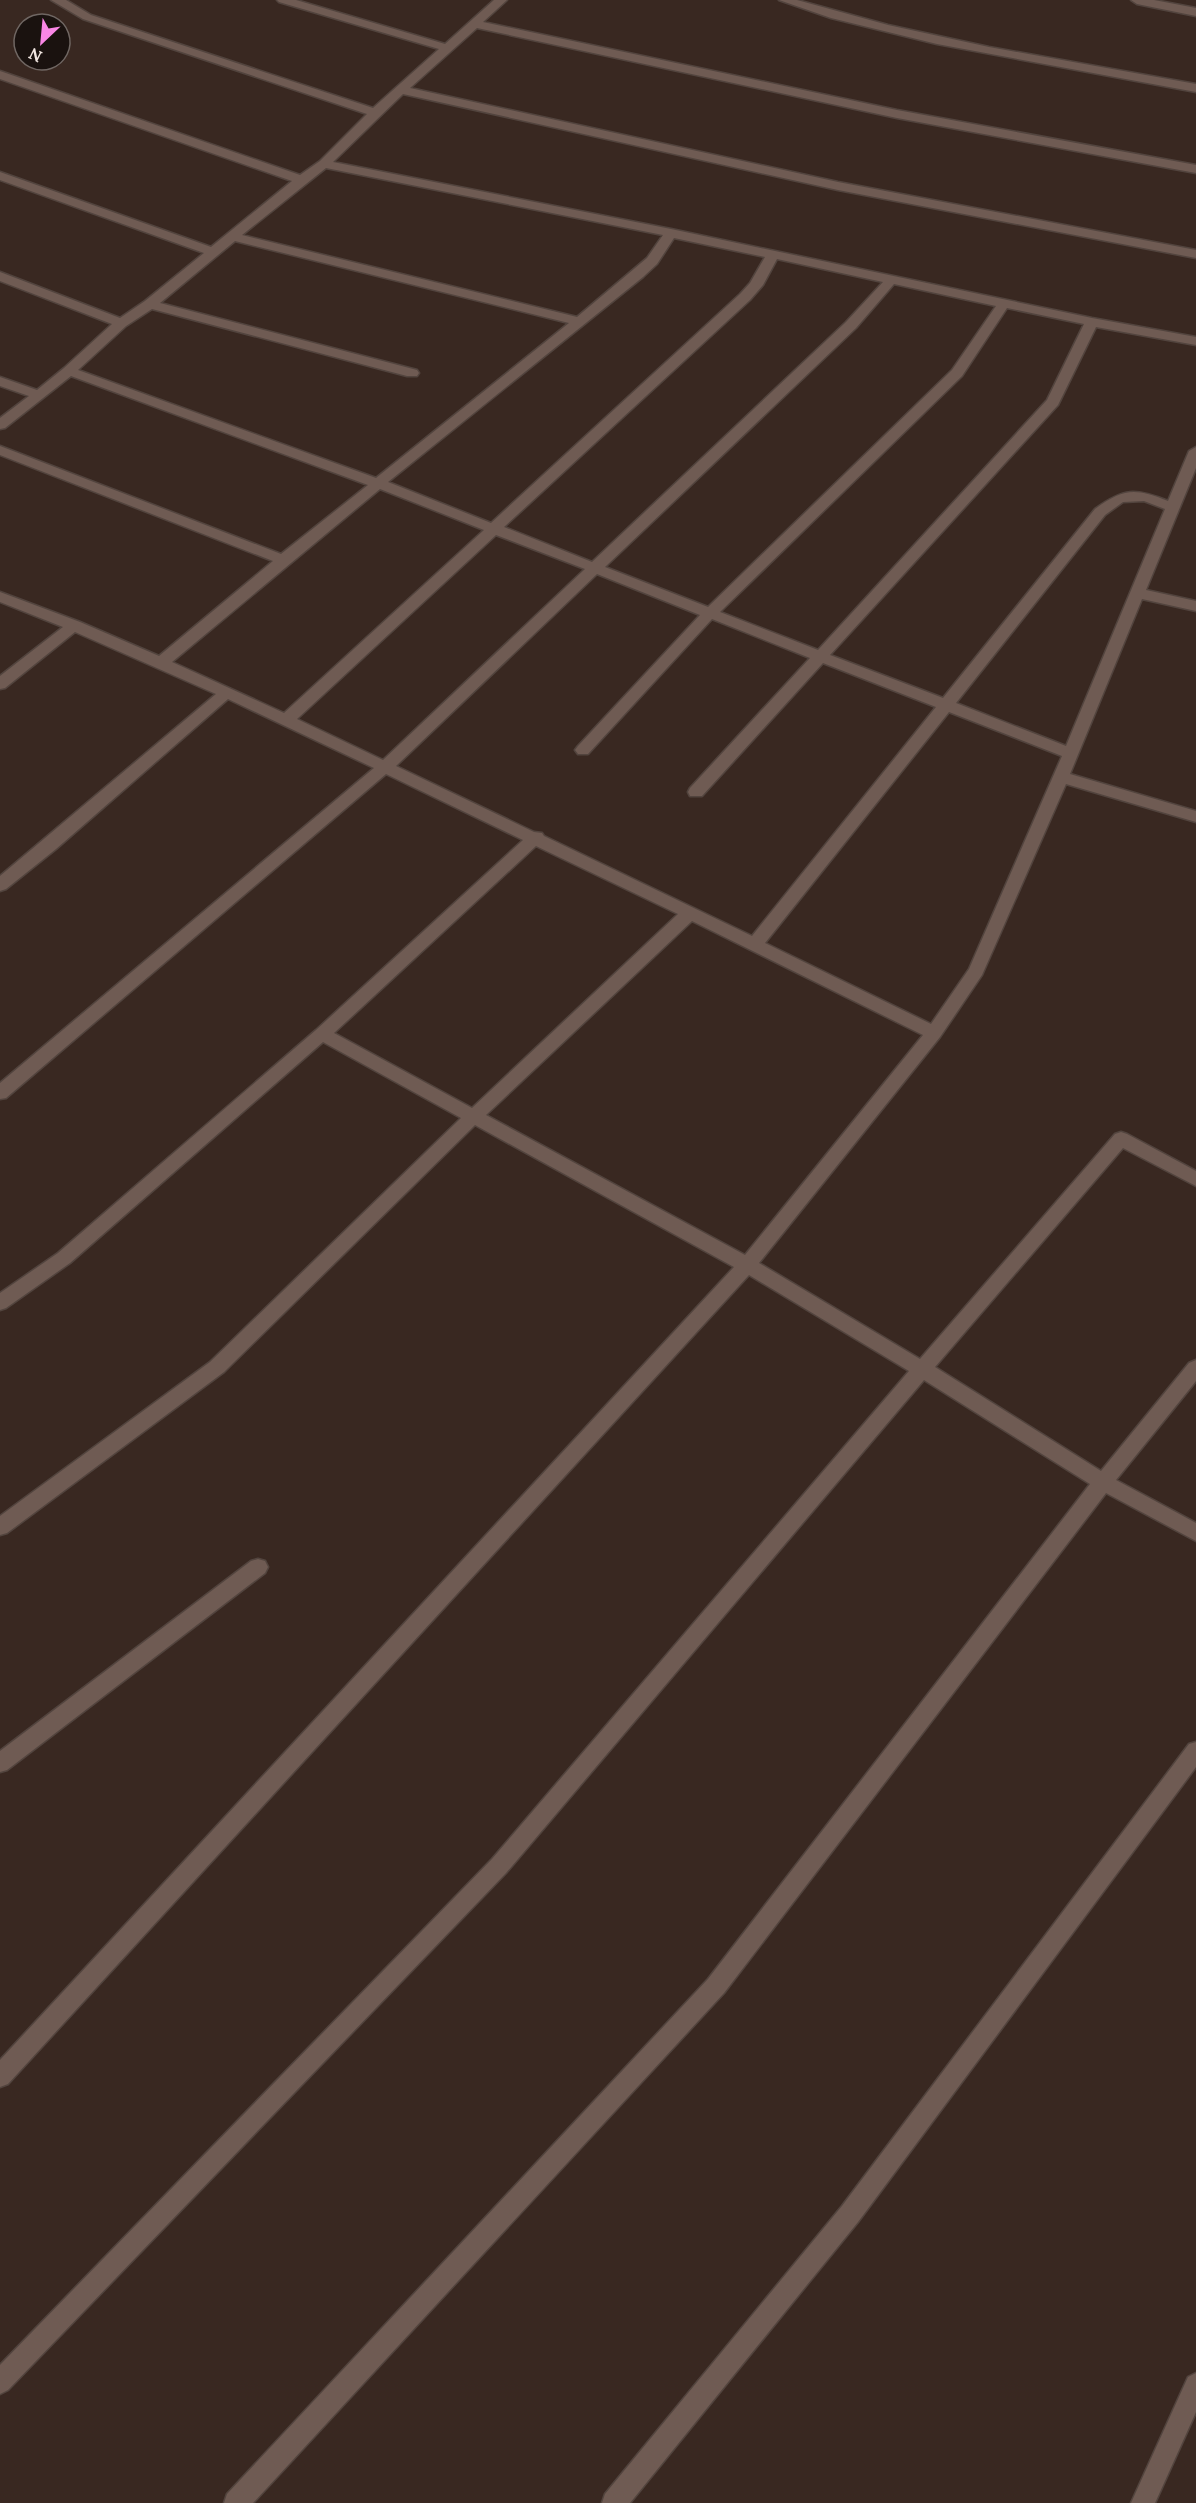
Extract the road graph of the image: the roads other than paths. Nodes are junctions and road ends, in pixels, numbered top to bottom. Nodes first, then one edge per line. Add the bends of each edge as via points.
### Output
1 (57, 0) edge
2 (283, 0) edge
3 (501, 0) edge
4 (785, 0) edge
5 (1137, 0) edge
6 (1196, 12) edge
7 (474, 24) junction
8 (447, 48) junction
9 (0, 75) edge
10 (1196, 88) edge
11 (401, 90) junction
12 (375, 113) junction
13 (324, 164) junction
14 (1196, 169) edge
15 (0, 176) edge
16 (301, 180) junction
17 (671, 233) junction
18 (231, 236) junction
19 (213, 252) junction
20 (773, 254) junction
21 (1196, 254) edge
22 (0, 276) edge
23 (892, 279) junction
24 (1004, 303) junction
25 (150, 304) junction
26 (578, 321) junction
27 (1092, 321) junction
28 (121, 323) junction
29 (1196, 341) edge
30 (69, 371) junction
31 (411, 373) dead end
32 (0, 381) edge
33 (39, 395) junction
34 (0, 425) edge
35 (0, 450) edge
36 (1196, 451) edge
37 (380, 484) junction
38 (1172, 507) junction
39 (494, 529) junction
40 (283, 560) junction
41 (595, 568) junction
42 (1137, 593) junction
43 (0, 597) edge
44 (1196, 606) edge
45 (710, 613) junction
46 (75, 625) junction
47 (819, 656) junction
48 (160, 664) junction
49 (0, 684) edge
50 (226, 693) junction
51 (945, 705) junction
52 (286, 720) junction
53 (584, 750) dead end
54 (1071, 754) junction
55 (385, 767) junction
56 (1060, 777) junction
57 (696, 792) dead end
58 (1196, 818) edge
59 (536, 837) junction
60 (0, 885) edge
61 (691, 912) junction
62 (756, 943) junction
63 (934, 1033) junction
64 (322, 1034) junction
65 (0, 1093) edge
66 (473, 1117) junction
67 (1196, 1179) edge
68 (747, 1265) junction
69 (0, 1303) edge
70 (1196, 1368) edge
71 (922, 1369) junction
72 (1103, 1482) junction
73 (0, 1527) edge
74 (1196, 1533) edge
75 (258, 1567) dead end
76 (1196, 1751) edge
77 (0, 1764) edge
78 (0, 2076) edge
79 (0, 2382) edge
80 (1196, 2385) edge
81 (236, 2503) edge
82 (614, 2503) edge
83 (1143, 2503) edge

1 - 12 street via 87,16
2 - 8 street
3 - 7 street
4 - 10 street via 846,20 929,38
5 - 6 street
7 - 8 street
7 - 14 street via 897,114
8 - 11 street
9 - 16 street
11 - 12 street
11 - 21 street via 838,186
12 - 13 street
13 - 16 street
13 - 17 street
15 - 19 street
16 - 18 street
17 - 20 street
17 - 26 street via 652,261
18 - 19 street
18 - 26 street
19 - 25 street
20 - 23 street
20 - 39 street via 745,297
22 - 28 street
23 - 24 street
23 - 41 street via 851,325
24 - 27 street
24 - 45 street via 957,373
25 - 28 street
25 - 31 street
26 - 37 street
27 - 29 street
27 - 47 street via 1053,402
28 - 30 street
30 - 33 street
30 - 37 street
32 - 33 street
33 - 34 street
35 - 40 street
36 - 38 street
37 - 39 street
37 - 40 street
38 - 42 street
38 - 51 street via 1145,497 1120,498 1100,512
39 - 41 street
39 - 52 street
40 - 48 street
41 - 45 street
41 - 55 street
42 - 44 street
42 - 54 street
43 - 46 street
45 - 47 street
45 - 53 street
46 - 48 street
46 - 49 street
47 - 51 street
47 - 57 street
48 - 50 street
50 - 52 street
50 - 60 street
51 - 54 street
51 - 62 street
52 - 55 street
54 - 56 street
55 - 59 street
55 - 65 street
56 - 58 street
56 - 63 street via 976,971
59 - 61 street
59 - 64 street
61 - 62 street
61 - 66 street
62 - 63 street
63 - 68 street
64 - 66 street
64 - 69 street via 64,1258
66 - 68 street
66 - 73 street via 217,1367
67 - 71 street via 1121,1139
68 - 71 street
68 - 78 street
70 - 72 street
71 - 72 street
71 - 79 street via 499,1866
72 - 74 street
72 - 81 street via 716,1986
75 - 77 street
76 - 82 street via 850,2214
80 - 83 street

